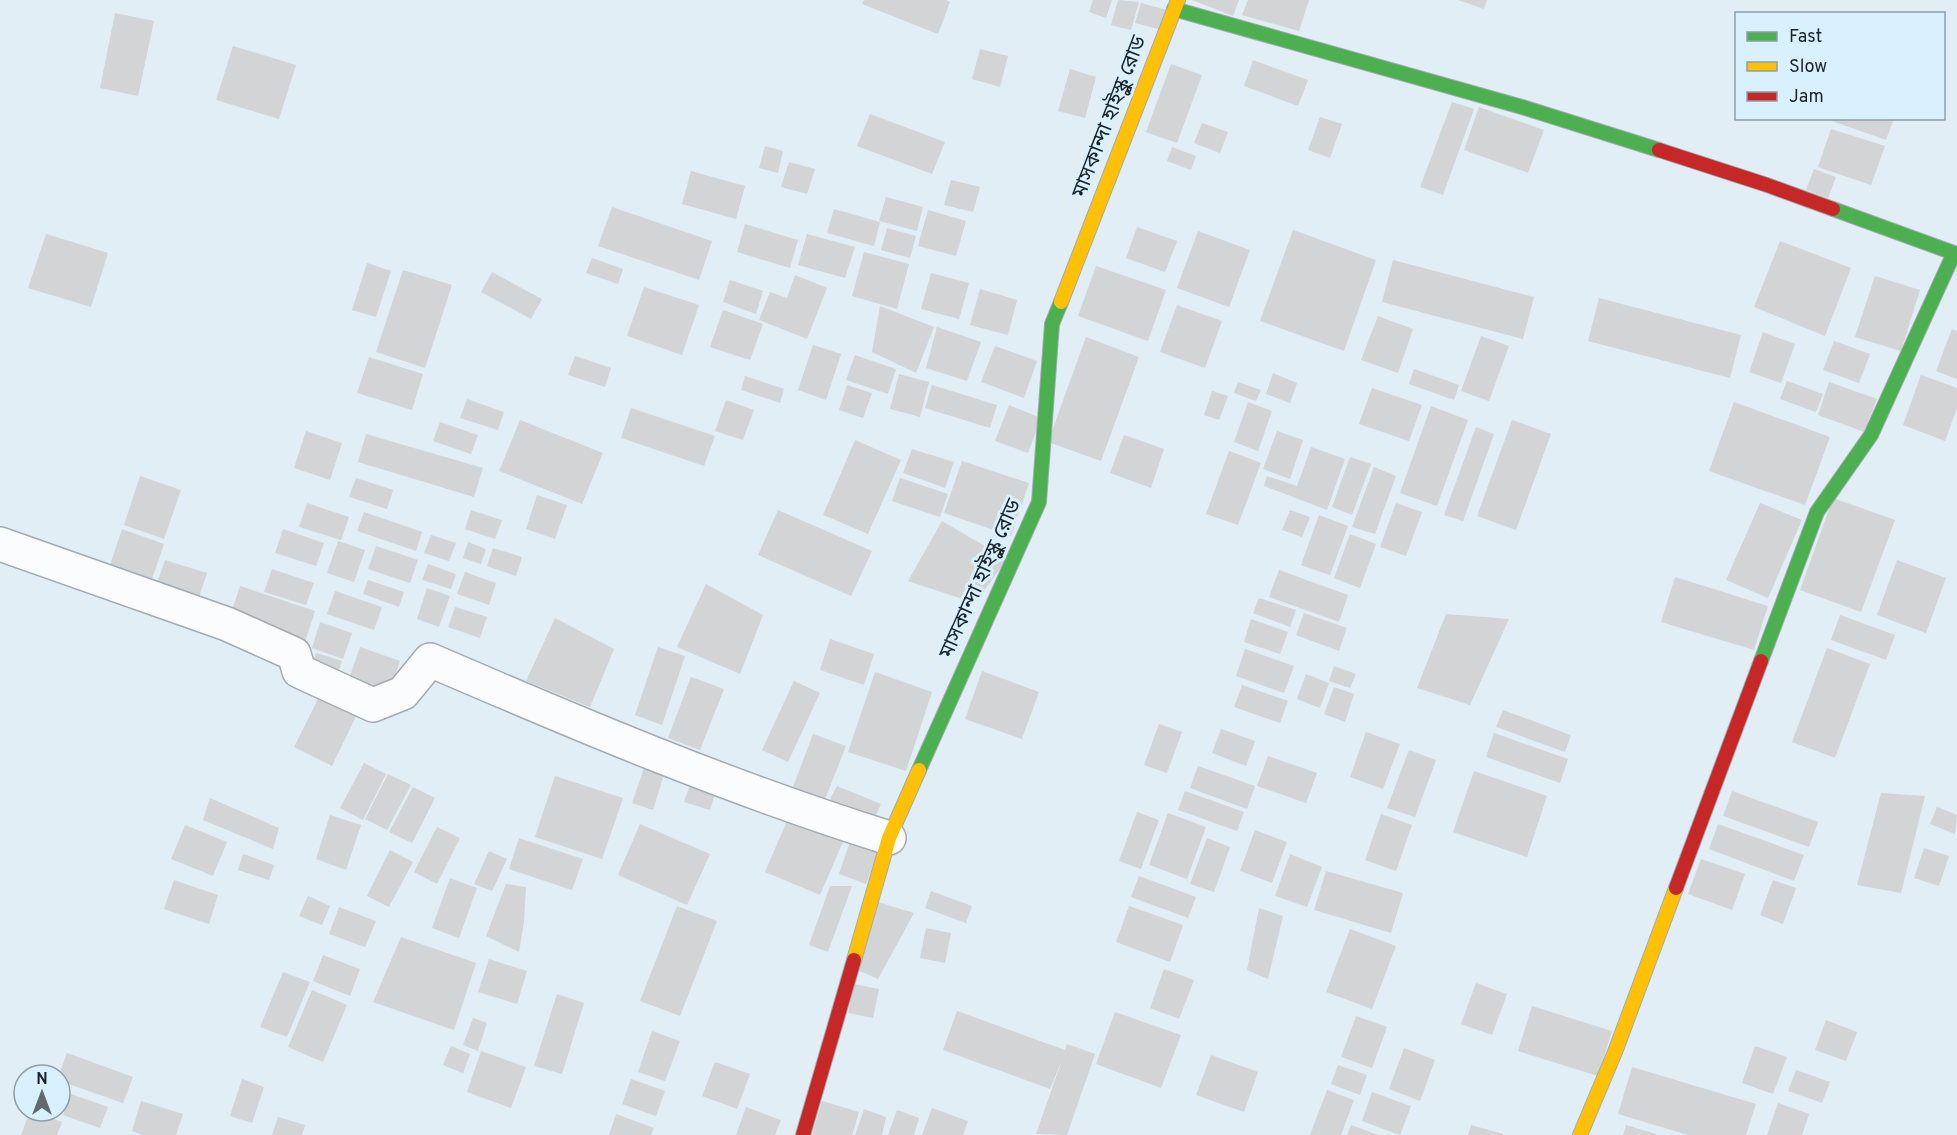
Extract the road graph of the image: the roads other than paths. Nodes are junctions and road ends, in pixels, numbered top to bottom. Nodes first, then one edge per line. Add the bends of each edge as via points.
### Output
1 (1176, 5) edge
2 (1955, 253) edge
3 (0, 544) edge
4 (889, 838) junction
5 (803, 1135) edge
6 (1580, 1135) edge

1 - 2 street via 1767,185
1 - 4 street, মাসকান্দা হাইস্কুল রোড via 1052,324 1039,502
2 - 6 street via 1871,435 1817,512 1615,1052
3 - 4 street via 227,624 294,654 299,671 373,705 403,693 430,660 703,774
4 - 5 street, মাসকান্দা হাইস্কুল রোড

